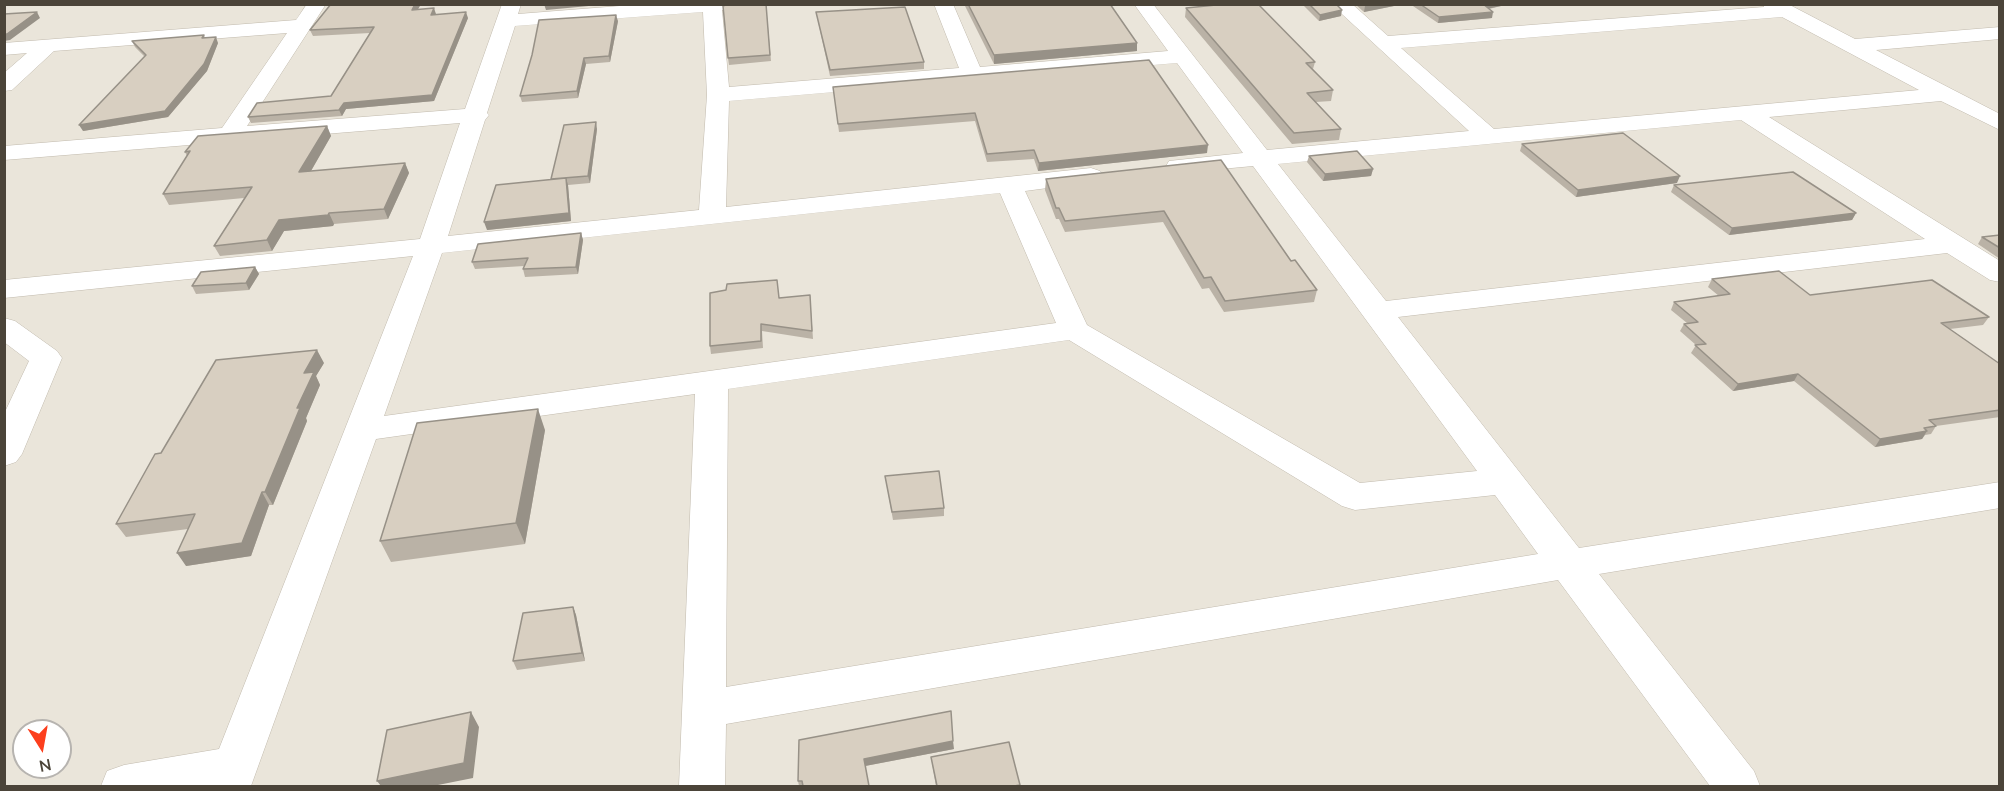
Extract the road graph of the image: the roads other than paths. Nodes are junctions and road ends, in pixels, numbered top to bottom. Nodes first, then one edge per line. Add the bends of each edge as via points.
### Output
1 (318, 4) edge
2 (943, 4) edge
3 (1143, 4) edge
4 (1340, 4) edge
5 (720, 5) edge
6 (1778, 8) edge
7 (509, 13) edge
8 (302, 26) junction
9 (2000, 33) edge
10 (1383, 43) junction
11 (48, 46) junction
12 (1851, 46) junction
13 (4, 49) edge
14 (1183, 56) junction
15 (972, 74) junction
16 (4, 85) edge
17 (1944, 94) junction
18 (718, 95) junction
19 (1746, 113) junction
20 (477, 115) junction
21 (2000, 123) edge
22 (230, 134) junction
23 (1488, 136) junction
24 (4, 153) edge
25 (1260, 158) junction
26 (1157, 168) edge
27 (1112, 173) edge
28 (1009, 184) junction
29 (712, 216) junction
30 (1950, 244) junction
31 (431, 246) junction
32 (2000, 274) edge
33 (4, 289) edge
34 (1377, 311) junction
35 (4, 327) edge
36 (1074, 330) junction
37 (712, 381) junction
38 (362, 430) junction
39 (4, 454) edge
40 (1505, 481) junction
41 (2000, 495) edge
42 (1568, 564) junction
43 (704, 710) junction
44 (232, 777) edge
45 (124, 786) edge
46 (702, 786) edge
47 (1737, 786) edge

1 - 8 street
2 - 15 street
3 - 14 street
4 - 10 street
5 - 7 street
5 - 18 street
6 - 10 street
6 - 12 street
7 - 20 street
8 - 11 street
8 - 22 street
9 - 12 street
10 - 23 street
11 - 13 street
11 - 16 street
12 - 17 street
14 - 15 street
14 - 25 street
15 - 18 street
17 - 19 street
17 - 21 street
18 - 29 street
19 - 23 street
19 - 30 street
20 - 22 street
20 - 31 street
22 - 24 street
23 - 25 street
25 - 26 street
25 - 34 street
27 - 28 street
28 - 29 street
28 - 36 street
29 - 31 street
30 - 32 street
30 - 34 street
31 - 33 street
31 - 38 street
34 - 40 street
35 - 39 street via 46,358
36 - 37 street
36 - 40 street via 1355,497
37 - 38 street
37 - 43 street
38 - 44 street
40 - 42 street
41 - 42 street
42 - 43 street
42 - 47 street
43 - 46 street
44 - 45 street

